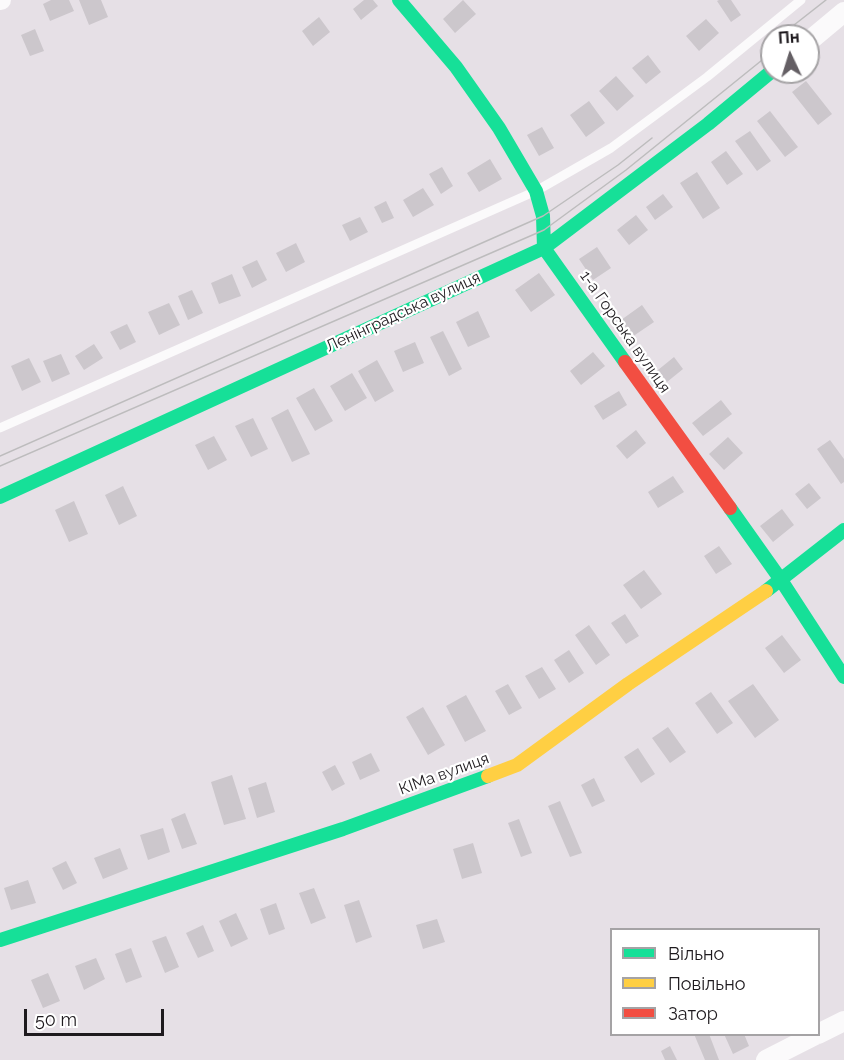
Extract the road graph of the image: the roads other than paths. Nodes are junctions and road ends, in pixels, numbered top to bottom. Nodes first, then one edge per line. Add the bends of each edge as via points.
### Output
1 (399, 0) edge
2 (801, 0) edge
3 (844, 12) edge
4 (820, 32) edge
5 (760, 81) edge
6 (536, 192) junction
7 (544, 248) junction
8 (0, 428) edge
9 (0, 497) edge
10 (844, 530) edge
11 (781, 580) junction
12 (844, 677) edge
13 (0, 940) edge
14 (844, 1021) edge
15 (820, 1033) edge
16 (814, 1036) edge
17 (766, 1060) edge

1 - 6 street via 456,67 499,128
2 - 6 lane via 611,148
3 - 4 street
5 - 7 street, Ленінградська вулиця
6 - 7 street via 543,216
6 - 8 lane
7 - 9 street, Ленінградська вулиця
7 - 11 street, 1-а Горська вулиця
10 - 11 street, КІМа вулиця
11 - 12 street, 1-а Горська вулиця
11 - 13 street, КІМа вулиця via 517,765 343,829
14 - 15 street
16 - 17 street

